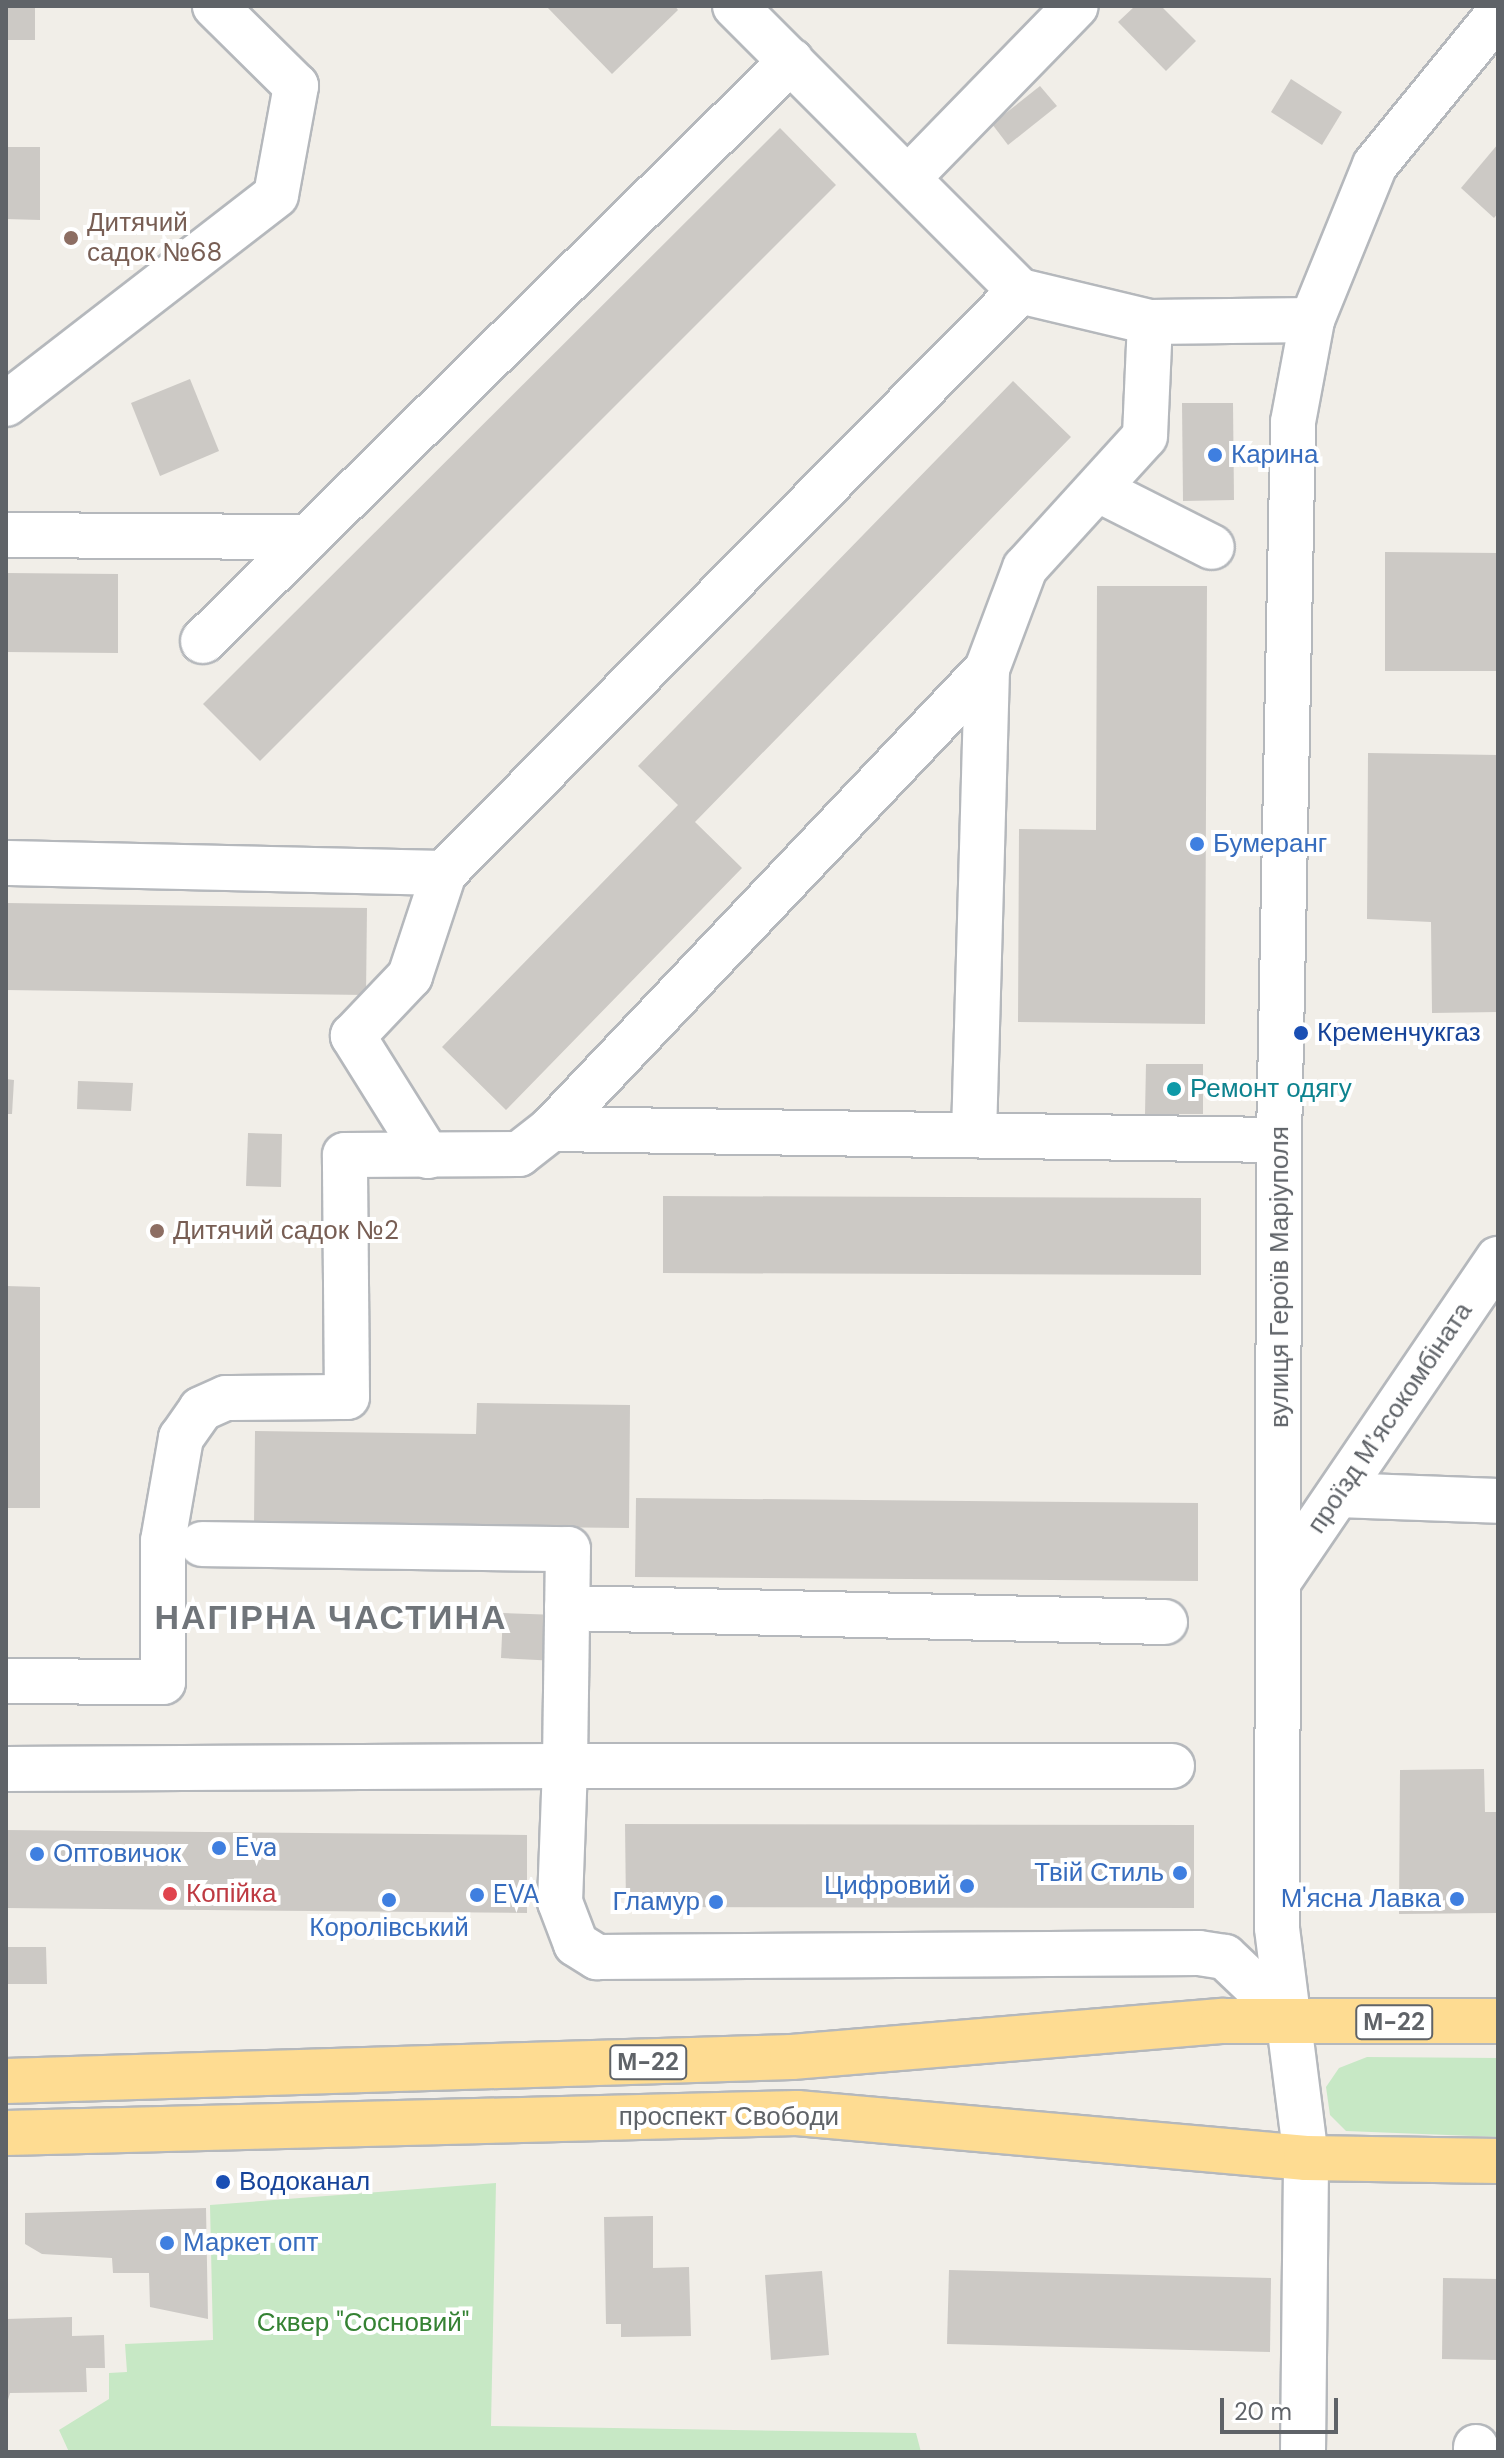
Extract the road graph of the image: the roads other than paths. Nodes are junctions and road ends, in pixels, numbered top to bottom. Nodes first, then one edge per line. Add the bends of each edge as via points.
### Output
1 (215, 6) edge
2 (735, 6) edge
3 (1076, 6) edge
4 (1498, 14) edge
5 (791, 61) junction
6 (908, 178) junction
7 (1020, 291) junction
8 (1312, 320) junction
9 (1150, 322) junction
10 (6, 404) edge
11 (1101, 491) junction
12 (6, 535) edge
13 (308, 537) junction
14 (1212, 547) dead end
15 (203, 641) dead end
16 (987, 669) junction
17 (6, 863) edge
18 (444, 873) junction
19 (551, 1129) junction
20 (974, 1135) junction
21 (1279, 1140) junction
22 (428, 1156) junction
23 (1498, 1259) edge
24 (1338, 1495) junction
25 (1498, 1501) edge
26 (202, 1544) dead end
27 (1281, 1578) junction
28 (567, 1608) junction
29 (1165, 1622) dead end
30 (6, 1681) edge
31 (565, 1766) junction
32 (1172, 1766) dead end
33 (6, 1769) edge
34 (1277, 1928) junction
35 (1225, 1957) junction
36 (1289, 2018) junction
37 (1498, 2021) edge
38 (6, 2081) edge
39 (6, 2133) edge
40 (1306, 2158) junction
41 (1498, 2161) edge
42 (1303, 2452) edge

1 - 10 street via 296,86 276,195
2 - 5 street
3 - 6 street
4 - 8 street, вулиця Героїв Маріуполя via 1375,165
5 - 6 street
5 - 13 street
6 - 7 street
7 - 9 street
7 - 18 street
8 - 9 street
8 - 21 street, вулиця Героїв Маріуполя via 1293,422
9 - 11 street via 1145,436
11 - 14 street
11 - 16 street via 1025,568
12 - 13 street
13 - 15 street
16 - 19 street
16 - 20 street
17 - 18 street
18 - 22 street via 410,976 353,1036
19 - 20 street
19 - 22 street via 519,1154
20 - 21 street
21 - 27 street, вулиця Героїв Маріуполя
22 - 30 street via 345,1155 347,1397 226,1398 201,1409 181,1438 163,1541 163,1682
23 - 24 street, проїзд Мʼясокомбіната
24 - 25 street
24 - 27 street, проїзд Мʼясокомбіната
26 - 28 street via 568,1549
27 - 34 street, вулиця Героїв Маріуполя
28 - 29 street
28 - 31 street
31 - 32 street
31 - 33 street
31 - 35 street via 560,1902 576,1944 597,1957
34 - 35 street
34 - 36 street, вулиця Героїв Маріуполя
35 - 36 street
36 - 37 highway, проспект Свободи / М-22
36 - 38 highway, проспект Свободи / М-22 via 792,2057
36 - 40 street, вулиця Героїв Маріуполя
39 - 40 highway, проспект Свободи / М-22 via 797,2113
40 - 41 highway, проспект Свободи / М-22
40 - 42 street, вулиця Героїв Маріуполя

